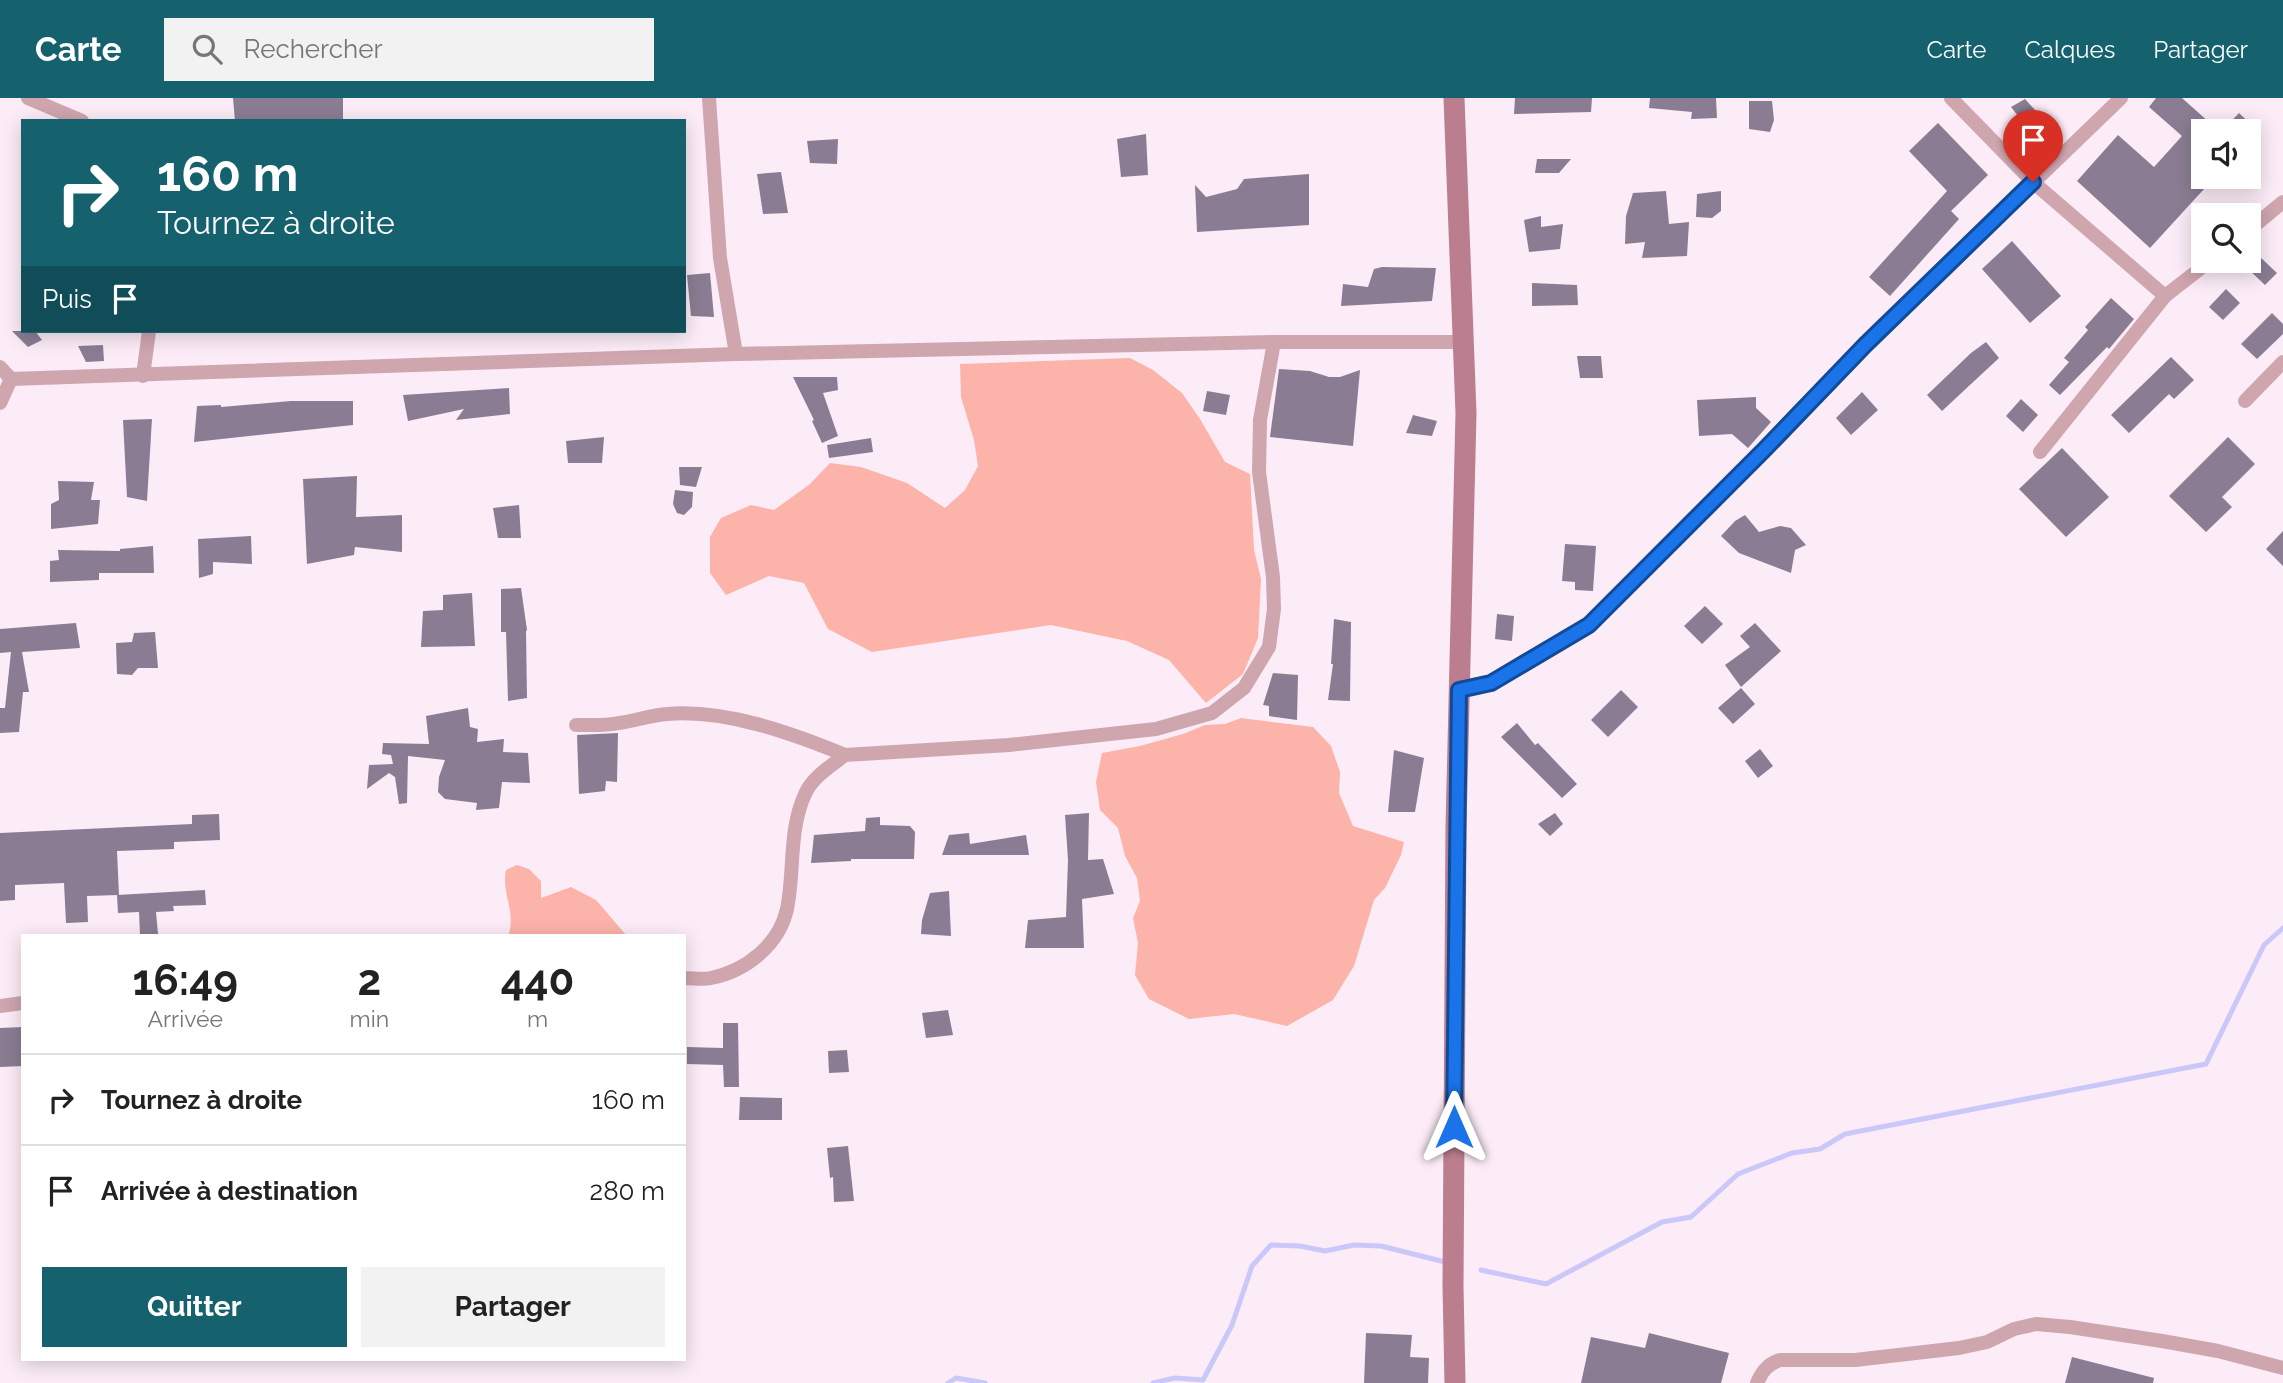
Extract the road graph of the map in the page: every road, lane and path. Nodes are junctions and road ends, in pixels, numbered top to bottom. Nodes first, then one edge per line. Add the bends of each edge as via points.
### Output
1 (28, 98) edge
2 (709, 98) edge
3 (1454, 98) edge
4 (1951, 98) edge
5 (2121, 98) edge
6 (77, 119) edge
7 (2033, 182) junction
8 (2283, 202) edge
9 (2261, 220) edge
10 (2195, 273) edge
11 (2165, 296) junction
12 (149, 333) edge
13 (1274, 342) junction
14 (1462, 342) junction
15 (736, 354) junction
16 (2283, 362) edge
17 (0, 367) edge
18 (144, 376) junction
19 (11, 379) junction
20 (2245, 401) dead end
21 (0, 402) edge
22 (2040, 452) dead end
23 (1459, 690) junction
24 (576, 725) dead end
25 (845, 755) junction
26 (686, 978) edge
27 (21, 1003) edge
28 (0, 1006) edge
29 (2283, 1368) edge
30 (1455, 1383) edge
31 (1757, 1383) edge

1 - 6 street
2 - 15 street via 720,258
3 - 14 main road
4 - 7 street
5 - 7 street
7 - 11 street
7 - 23 street via 1589,625 1491,683
8 - 9 street
10 - 11 street
11 - 22 street
12 - 18 street
13 - 14 street
13 - 15 street
13 - 25 street via 1260,420 1259,472 1274,609 1269,647 1244,688 1212,713 1156,729 1009,745
14 - 23 main road via 1466,413
15 - 18 street
16 - 20 street
17 - 19 street
18 - 19 street
19 - 21 street
23 - 30 main road
24 - 25 street via 702,714 797,735
25 - 26 street via 807,790 795,821 787,911 775,938 762,954 739,969 710,978
27 - 28 street
29 - 31 street via 2162,1341 2036,1324 1959,1348 1855,1360 1780,1360 1765,1369

